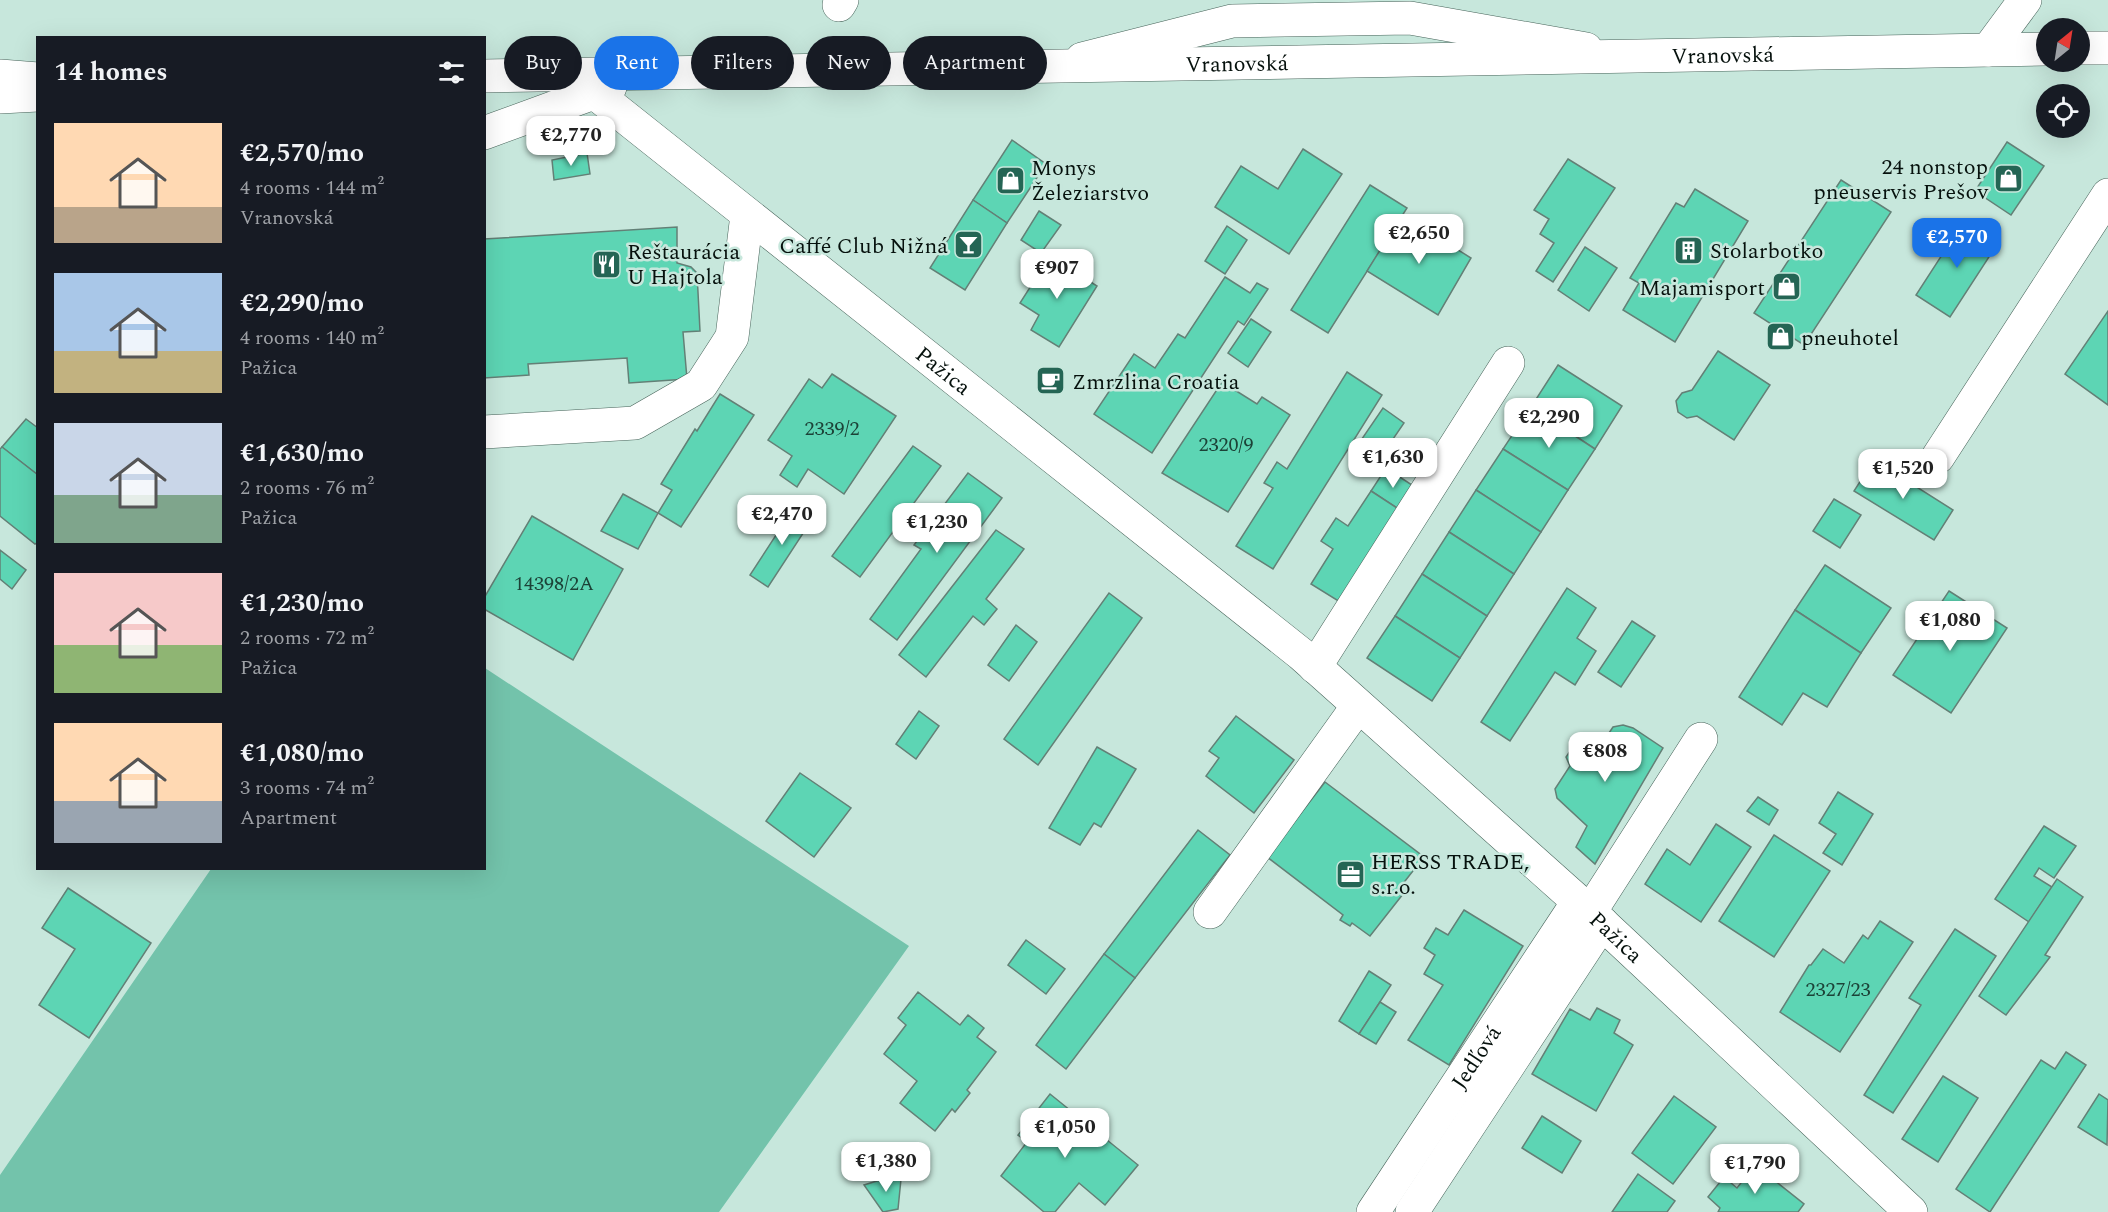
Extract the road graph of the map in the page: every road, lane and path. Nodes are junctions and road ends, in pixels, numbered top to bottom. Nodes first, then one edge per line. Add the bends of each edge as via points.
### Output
1 (2025, 0) edge
2 (2090, 48) edge
3 (2108, 48) edge
4 (2036, 49) edge
5 (1988, 50) junction
6 (0, 76) edge
7 (486, 76) edge
8 (504, 78) edge
9 (36, 79) edge
10 (582, 84) joint
11 (570, 90) edge
12 (36, 95) edge
13 (0, 97) edge
14 (486, 132) edge
15 (2108, 195) edge
16 (747, 215) junction
17 (1508, 363) dead end
18 (486, 432) edge
19 (1938, 457) dead end
20 (1315, 667) junction
21 (1359, 706) junction
22 (1701, 739) dead end
23 (1210, 912) dead end
24 (1590, 912) junction
25 (1373, 1212) edge
26 (1412, 1212) edge
27 (1911, 1212) edge

1 - 5 street
2 - 3 street
4 - 5 street, Vranovská
5 - 10 street, Vranovská via 648,73
6 - 9 street
7 - 8 street, Vranovská
10 - 16 street, Pažica
11 - 14 street
12 - 13 street
15 - 19 street
16 - 18 street via 732,337 702,385 635,423
16 - 20 street, Pažica
17 - 20 street
20 - 21 street, Pažica
21 - 23 street
21 - 24 street, Pažica
22 - 24 street
24 - 25 street, Jedľová
24 - 26 street, Jedľová
24 - 27 street, Pažica

